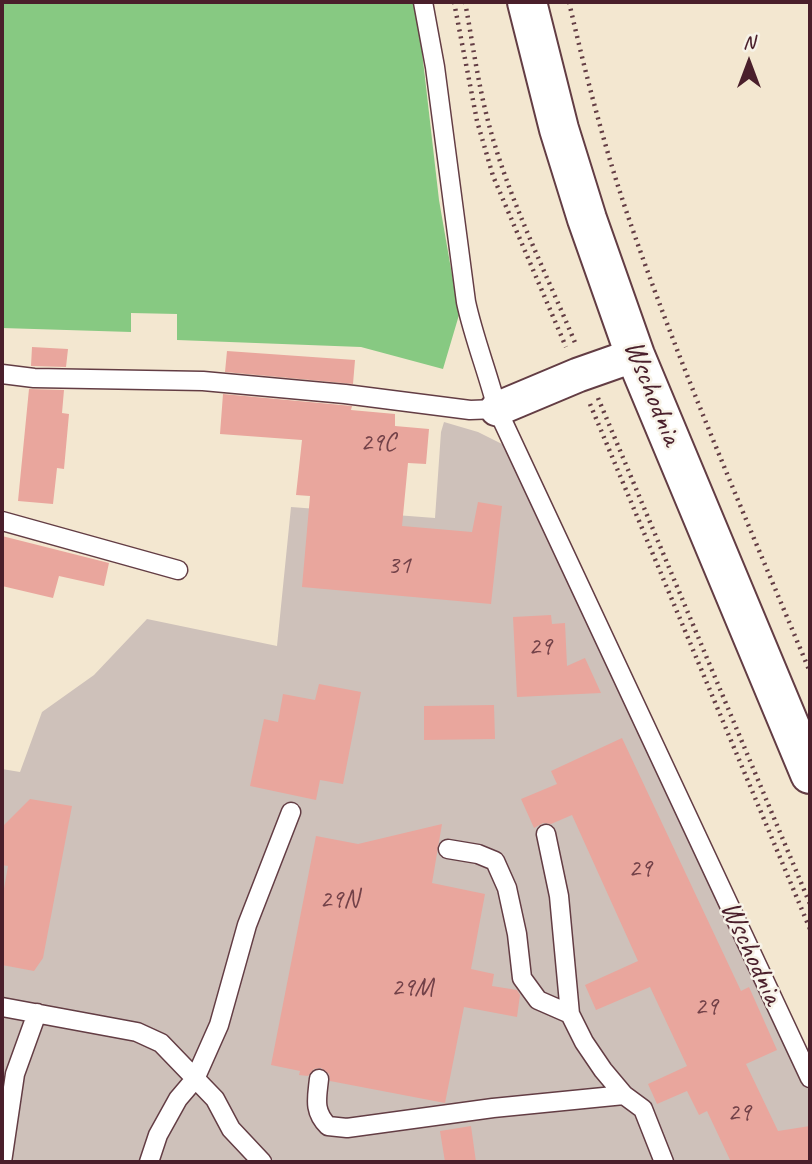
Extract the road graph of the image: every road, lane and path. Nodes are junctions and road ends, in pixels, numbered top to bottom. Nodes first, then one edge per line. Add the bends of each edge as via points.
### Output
1 (423, 2) edge
2 (454, 2) edge
3 (465, 2) edge
4 (527, 2) edge
5 (569, 2) edge
6 (635, 355) junction
7 (583, 373) junction
8 (2, 374) edge
9 (497, 409) junction
10 (2, 521) edge
11 (178, 570) dead end
12 (810, 672) edge
13 (810, 774) edge
14 (291, 812) dead end
15 (546, 834) dead end
16 (448, 849) dead end
17 (810, 904) edge
18 (810, 929) edge
19 (2, 1007) edge
20 (37, 1013) junction
21 (570, 1014) junction
22 (810, 1078) edge
23 (195, 1079) junction
24 (319, 1079) dead end
25 (624, 1095) junction
26 (2, 1161) edge
27 (149, 1162) edge
28 (262, 1162) edge
29 (664, 1162) edge

1 - 9 lane, Wschodnia via 466,302
2 - 7 path via 477,121 493,176
3 - 7 path via 497,150
4 - 6 street, Wschodnia via 559,129
5 - 12 path via 589,88 629,219 685,374
6 - 7 street
6 - 13 street, Wschodnia
7 - 9 street
7 - 17 path
7 - 18 path
8 - 9 lane via 202,381 470,410
9 - 22 lane, Wschodnia
10 - 11 lane
14 - 23 lane via 247,925 219,1025
15 - 21 lane via 559,896
16 - 21 lane via 495,861 507,888 522,978 538,1000
19 - 20 lane
20 - 23 lane via 137,1032 161,1044
20 - 26 lane via 15,1074
21 - 25 lane via 584,1042
23 - 27 lane via 158,1135
23 - 28 lane
24 - 25 lane via 315,1107 320,1119 328,1126 346,1128
25 - 29 lane via 643,1109

